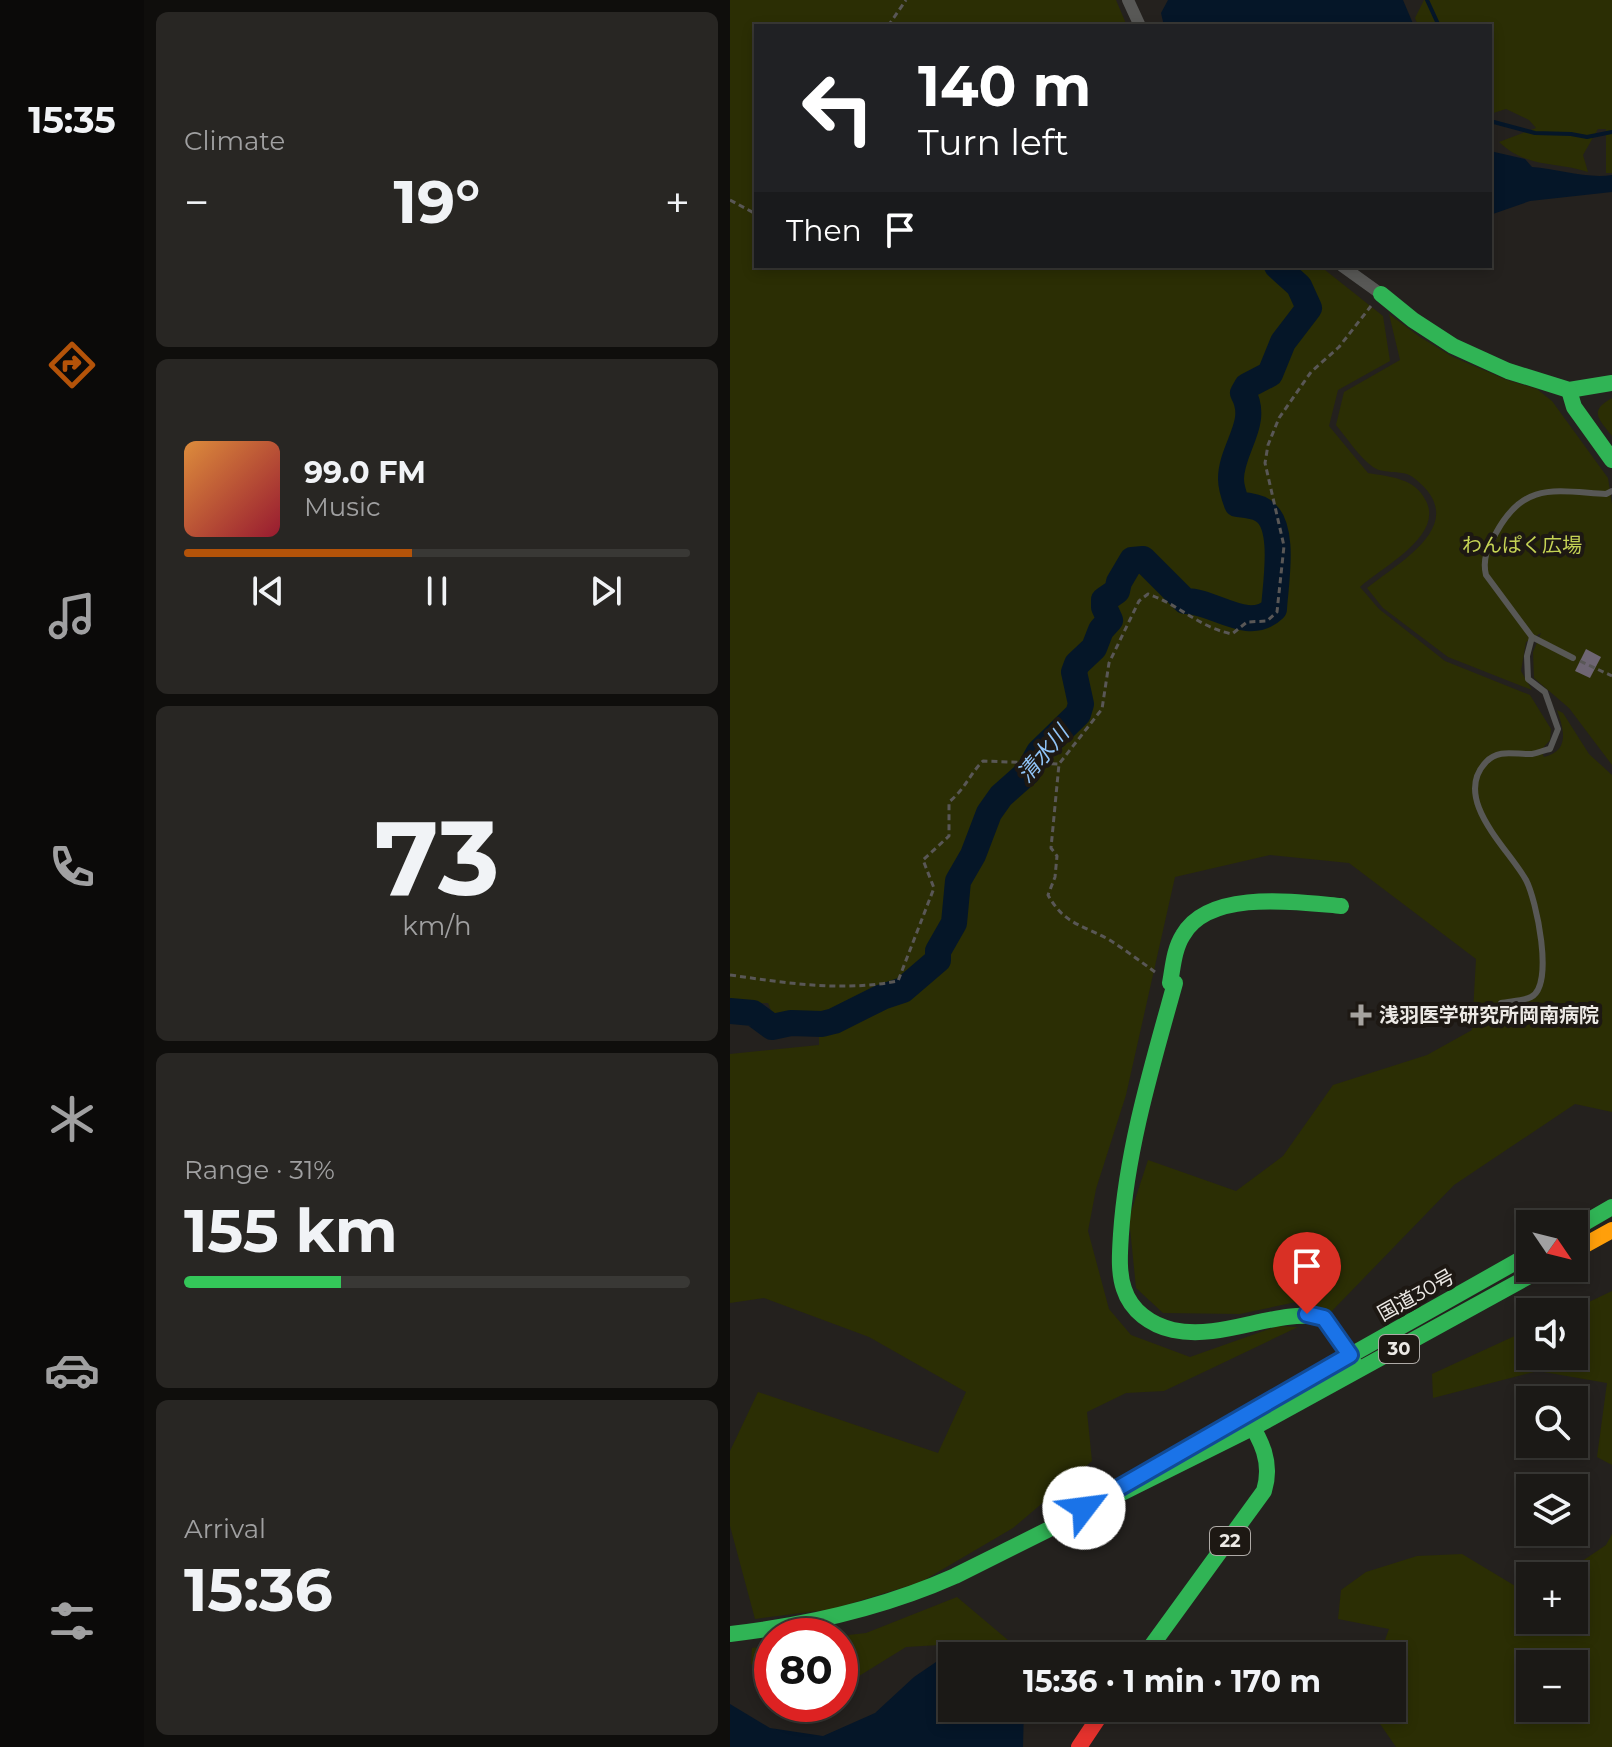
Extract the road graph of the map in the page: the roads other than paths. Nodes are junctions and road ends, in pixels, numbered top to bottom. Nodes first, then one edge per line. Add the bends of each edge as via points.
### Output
1 (1128, 0) edge
2 (1139, 24) edge
3 (1345, 268) edge
4 (1381, 294) joint
5 (1612, 383) edge
6 (1569, 390) junction
7 (1612, 460) edge
8 (1612, 491) edge
9 (1532, 637) junction
10 (1573, 658) road end
11 (1341, 906) dead end
12 (1501, 1003) dead end
13 (1612, 1207) edge
14 (1588, 1221) edge
15 (1612, 1230) edge
16 (1588, 1243) edge
17 (1516, 1262) edge
18 (1519, 1282) edge
19 (1350, 1355) junction
20 (1359, 1372) junction
21 (1249, 1421) junction
22 (730, 1634) edge
23 (1154, 1642) edge
24 (1096, 1722) edge
25 (1079, 1747) edge

1 - 2 street
3 - 4 street
4 - 6 main road via 1466,353
5 - 6 main road
6 - 7 main road via 1574,407
8 - 9 lane via 1536,493 1517,505 1489,544 1483,564 1486,575
9 - 10 lane
9 - 12 lane via 1528,679 1545,692 1558,729 1554,741 1550,749 1505,752 1486,761 1476,780 1476,802 1484,821 1526,880 1535,904 1542,959 1538,990 1531,997
11 - 19 main road via 1266,901 1232,906 1189,926 1177,946 1170,983 1175,983 1127,1177 1120,1269 1133,1306 1164,1327 1190,1333 1316,1315 1324,1318
13 - 14 main road
15 - 16 main road
17 - 19 main road, 国道30号 / 30
18 - 20 main road, 国道30号 / 30
19 - 20 main road
19 - 21 main road, 国道30号 / 30
20 - 21 main road, 国道30号 / 30
21 - 22 main road, 国道30号 / 30 via 1161,1476 936,1584 832,1619
21 - 23 main road, 22 via 1264,1448 1269,1480
24 - 25 main road

